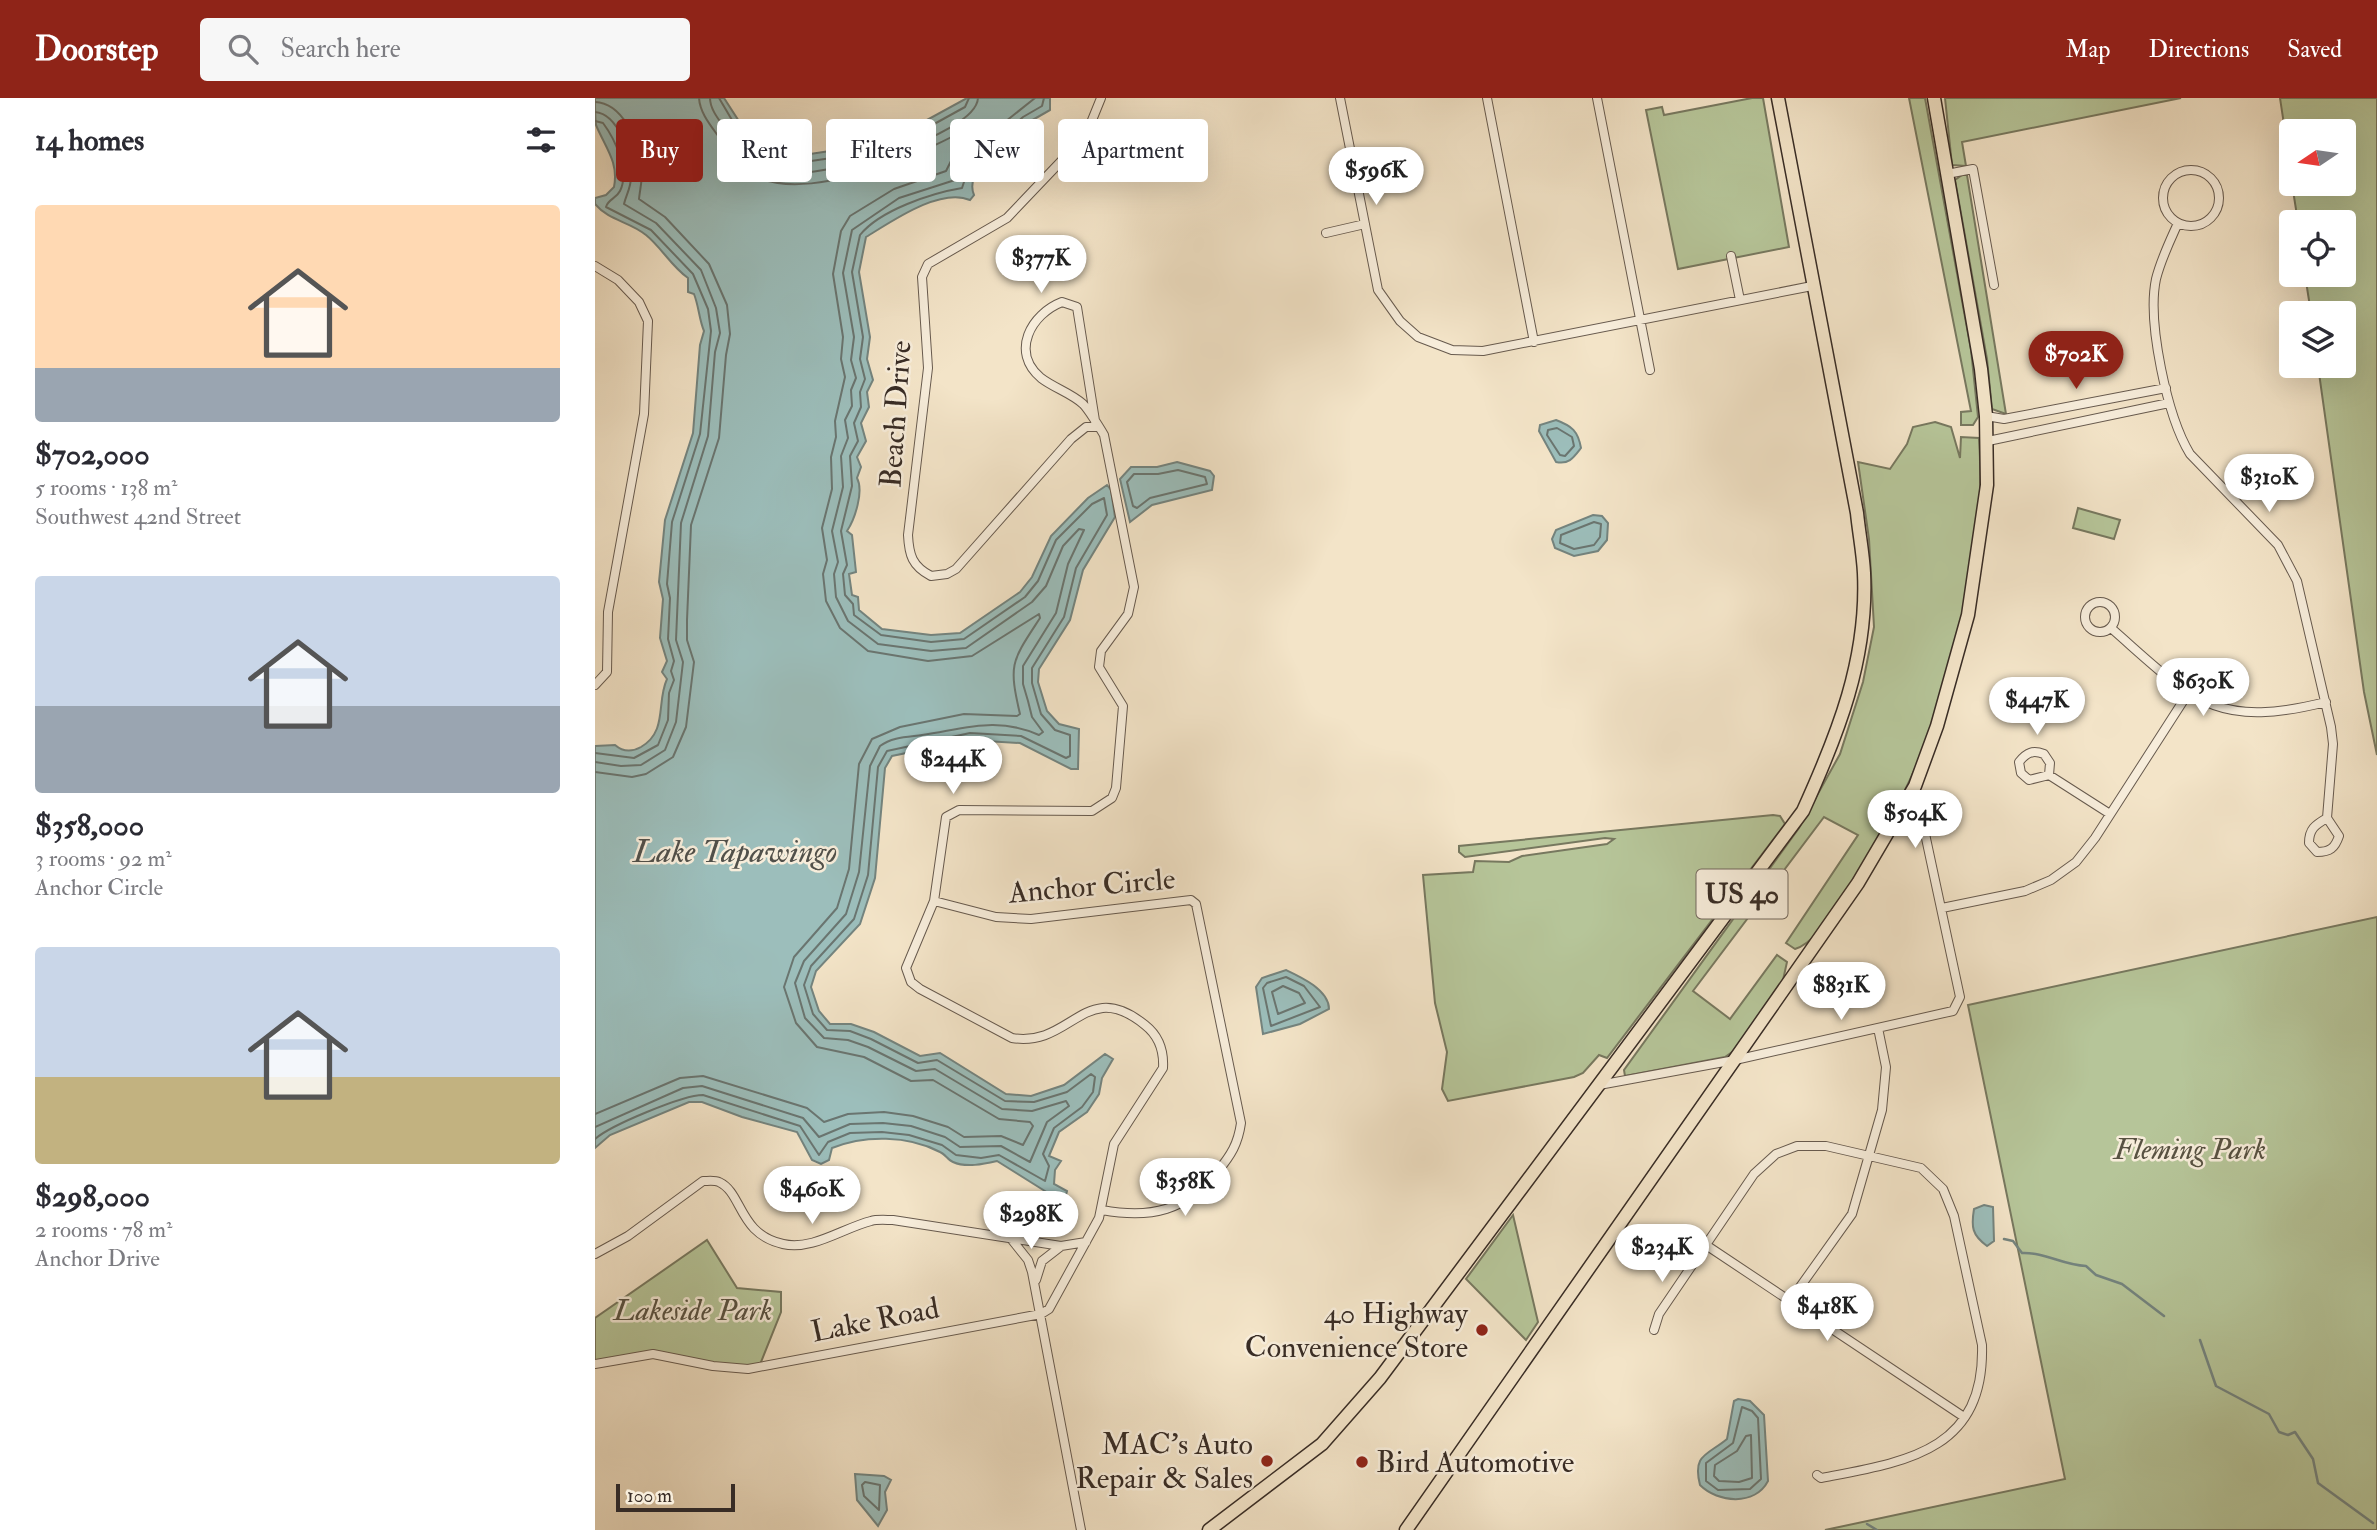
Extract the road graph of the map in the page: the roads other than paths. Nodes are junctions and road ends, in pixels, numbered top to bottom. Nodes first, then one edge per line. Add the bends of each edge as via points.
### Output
1 (1101, 98) edge
2 (1340, 98) edge
3 (1487, 98) edge
4 (1597, 98) edge
5 (1778, 98) edge
6 (1934, 98) edge
7 (1947, 174) junction
8 (2178, 223) junction
9 (1365, 224) junction
10 (1326, 233) dead end
11 (1731, 256) dead end
12 (595, 266) edge
13 (1994, 285) dead end
14 (1812, 286) junction
15 (1740, 300) junction
16 (1640, 320) junction
17 (1534, 342) junction
18 (1650, 370) dead end
19 (2166, 388) junction
20 (2169, 403) junction
21 (2080, 405) junction
22 (1986, 416) junction
23 (2084, 421) junction
24 (1096, 427) junction
25 (1987, 441) junction
26 (2111, 628) dead end
27 (595, 685) edge
28 (2187, 695) junction
29 (2326, 702) junction
30 (2049, 775) dead end
31 (1915, 786) junction
32 (2110, 814) junction
33 (2327, 818) dead end
34 (934, 901) junction
35 (1942, 908) junction
36 (1878, 1028) junction
37 (1735, 1060) junction
38 (1599, 1085) junction
39 (1870, 1154) junction
40 (1102, 1210) junction
41 (1010, 1238) junction
42 (1086, 1242) junction
43 (1706, 1245) junction
44 (1061, 1246) junction
45 (595, 1254) edge
46 (1035, 1282) junction
47 (1790, 1301) junction
48 (1041, 1314) junction
49 (1654, 1330) dead end
50 (595, 1364) edge
51 (1964, 1417) junction
52 (1817, 1475) dead end
53 (1081, 1530) edge
54 (1209, 1530) edge
55 (1406, 1530) edge

1 - 24 street, Beach Drive via 1086,135 1007,218 928,264 922,277 927,368 909,557 931,576 957,569 1071,439 1086,427
2 - 9 street
3 - 17 street
4 - 16 street
5 - 14 main road, US 40
6 - 7 main road, US 40
7 - 13 street via 1973,169
7 - 22 main road, US 40 via 1982,369
8 - 8 street via 2205,222 2217,208 2217,190 2198,171 2180,172 2167,184 2163,202
8 - 19 street via 2163,256 2153,304
9 - 10 street
9 - 17 street via 1378,290 1418,337 1452,350 1483,351
11 - 15 street
12 - 27 street via 618,280 644,310 648,355 643,414 608,612 607,672
14 - 15 street
14 - 38 main road, US 40 via 1857,513 1864,572 1855,676 1840,725 1803,811
15 - 16 street
16 - 17 street
16 - 18 street
19 - 20 street
19 - 21 street
20 - 23 street
20 - 29 street via 2190,454 2249,513 2289,563 2304,601
21 - 22 street via 2004,419
21 - 23 street
22 - 25 main road, US 40
23 - 25 street
24 - 24 street via 1077,307 1062,302 1033,321 1026,341 1027,358 1040,377 1084,405
24 - 34 street via 1104,435 1134,587 1128,614 1098,660 1123,706 1116,788 1112,798 1092,811 952,812 943,830
25 - 31 main road, US 40 via 1987,485 1968,615
26 - 28 street
28 - 29 street via 2239,713 2264,714
28 - 32 street
29 - 33 street via 2333,744
30 - 32 street
31 - 35 street
31 - 37 main road, US 40 via 1859,883
32 - 35 street via 2084,853 2051,880 2012,894
34 - 40 street via 906,968 911,982 920,989 1012,1038 1027,1041 1048,1035 1106,1006 1133,1015 1159,1041 1163,1068 1114,1144
34 - 40 street, Anchor Circle via 996,917 1052,918 1191,900 1196,904 1241,1123 1235,1149 1202,1191 1182,1204 1144,1214
35 - 36 street via 1959,1003 1947,1014
36 - 37 street
36 - 39 street via 1886,1067 1882,1110
37 - 38 street
37 - 55 main road, US 40
38 - 54 main road, US 40 via 1380,1378 1322,1444
39 - 43 street via 1797,1146 1776,1154 1755,1174
39 - 47 street via 1852,1214
39 - 51 street via 1921,1168 1943,1189 1954,1216 1983,1364 1974,1400
40 - 42 street
41 - 44 street
41 - 45 street via 872,1220 803,1244 786,1245 756,1232 731,1191 719,1181 703,1181 628,1236
41 - 46 street via 1028,1260
42 - 44 street
42 - 48 street via 1049,1309
43 - 47 street
43 - 49 street via 1659,1314
44 - 46 street via 1042,1261
46 - 48 street
47 - 51 street
48 - 50 street, Lake Road via 748,1369 653,1354
48 - 53 street
51 - 52 street via 1934,1449 1898,1463 1821,1478

